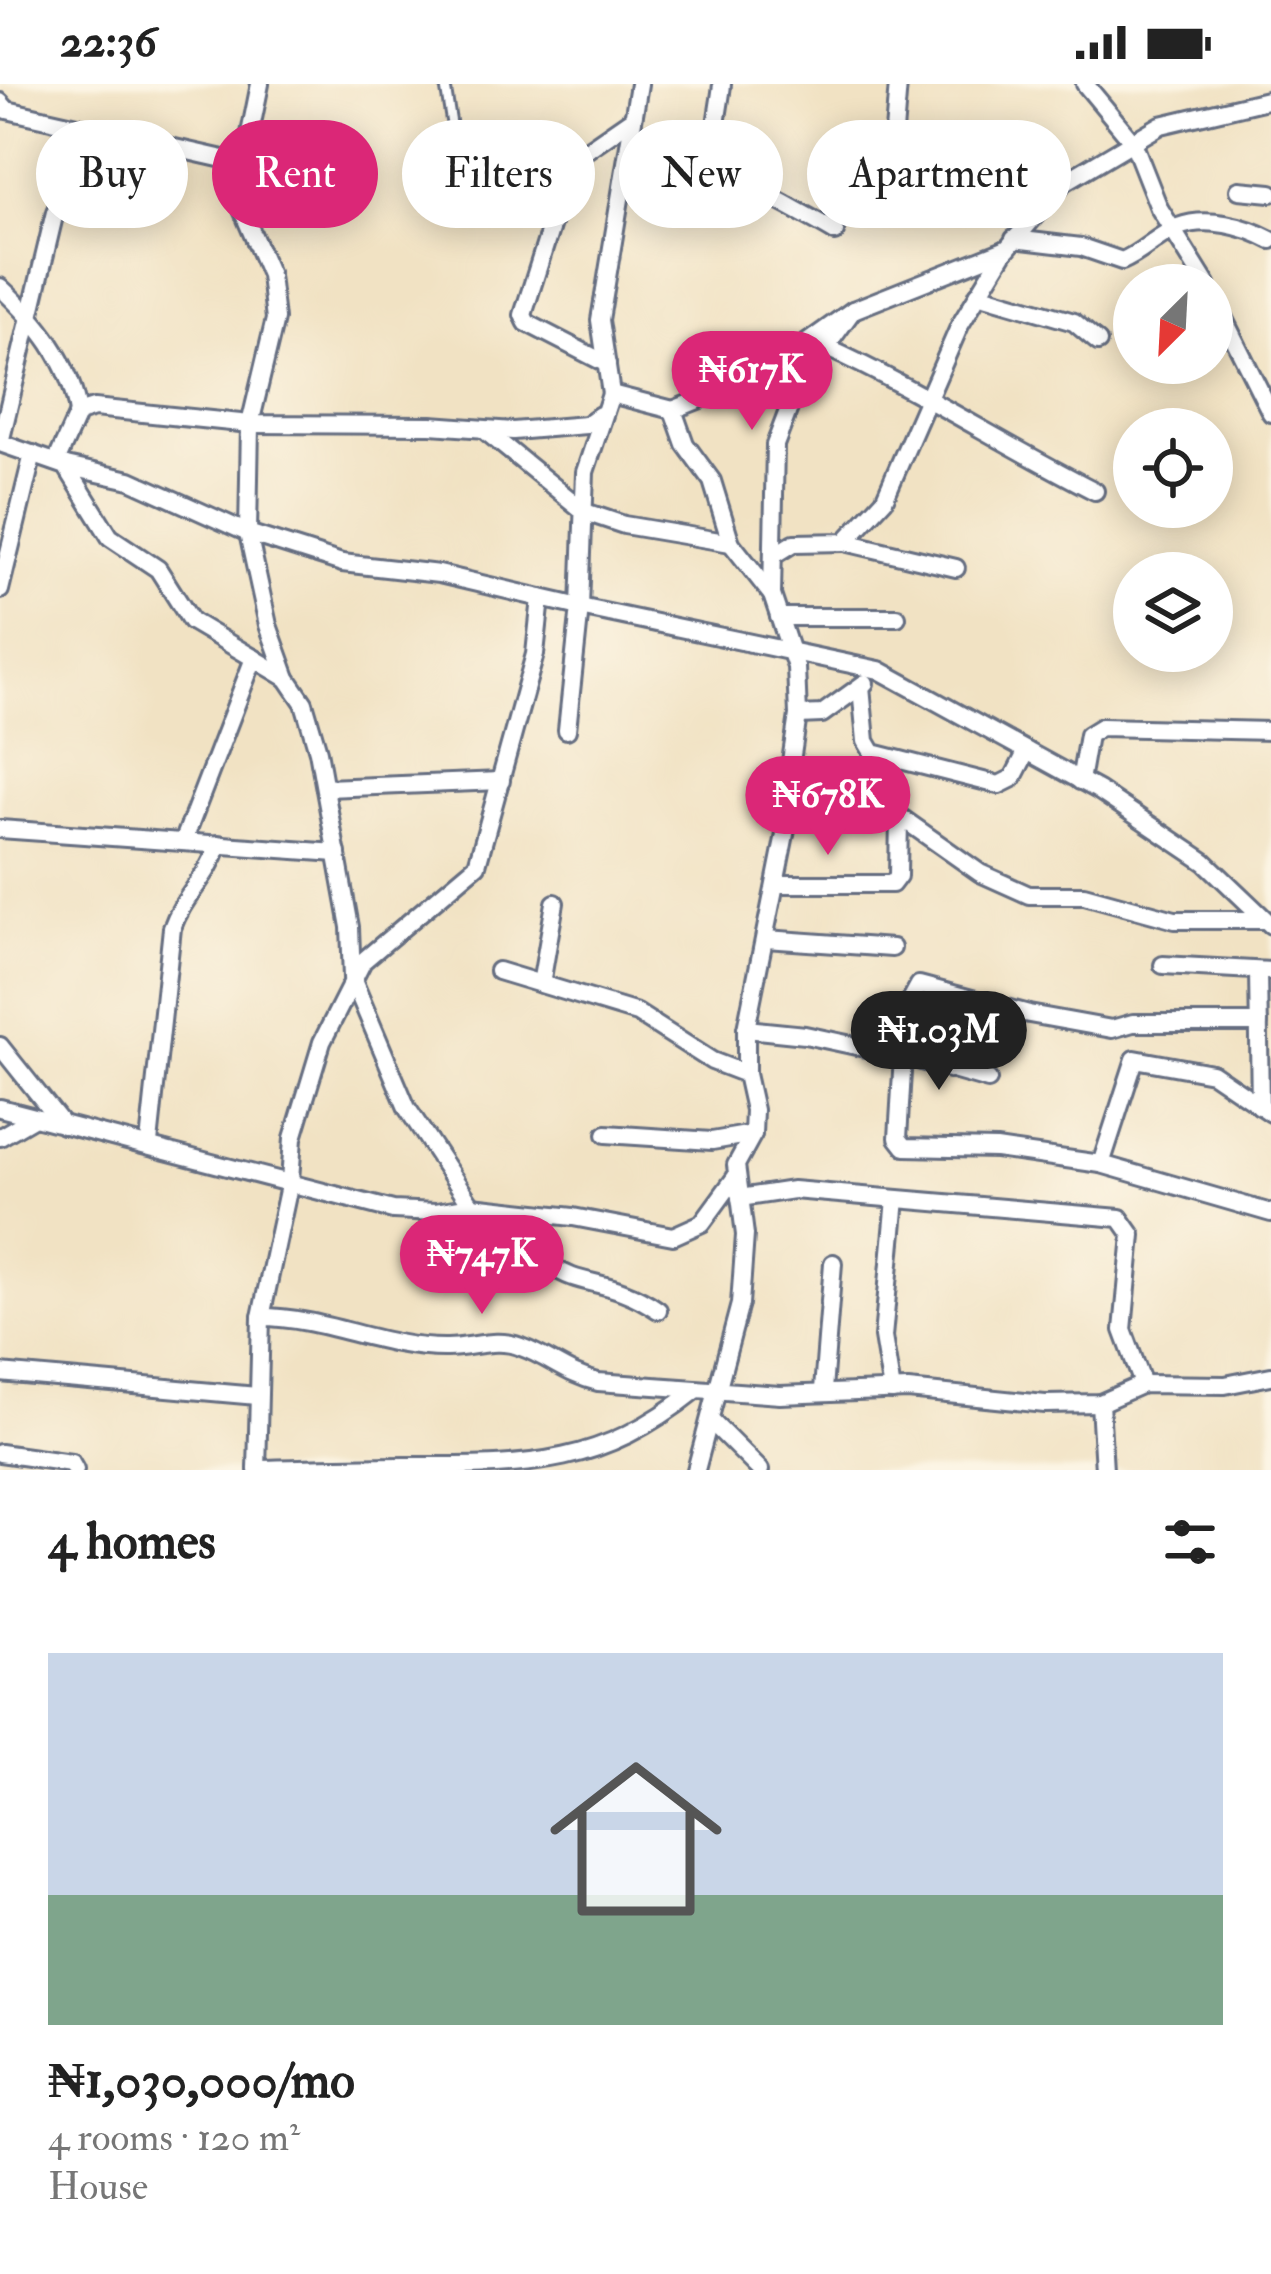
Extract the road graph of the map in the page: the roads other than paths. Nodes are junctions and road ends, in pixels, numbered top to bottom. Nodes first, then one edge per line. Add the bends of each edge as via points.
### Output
1 (260, 84) edge
2 (445, 84) edge
3 (639, 84) edge
4 (722, 84) edge
5 (898, 84) edge
6 (1085, 84) edge
7 (1270, 84) edge
8 (1271, 97) edge
9 (0, 102) edge
10 (52, 120) edge
11 (252, 120) edge
12 (451, 120) edge
13 (630, 120) edge
14 (895, 120) edge
15 (619, 128) edge
16 (1133, 142) junction
17 (1239, 190) dead end
18 (619, 193) edge
19 (1271, 193) edge
20 (1176, 227) junction
21 (52, 228) edge
22 (250, 228) edge
23 (835, 232) dead end
24 (1271, 240) edge
25 (1010, 244) junction
26 (1196, 264) edge
27 (0, 287) edge
28 (978, 295) junction
29 (853, 310) junction
30 (28, 313) junction
31 (1233, 337) edge
32 (1098, 342) dead end
33 (825, 347) junction
34 (607, 364) junction
35 (611, 394) junction
36 (927, 399) junction
37 (674, 410) junction
38 (78, 413) junction
39 (1271, 413) edge
40 (601, 415) junction
41 (250, 424) junction
42 (480, 426) junction
43 (0, 443) edge
44 (33, 454) junction
45 (61, 464) junction
46 (1095, 491) dead end
47 (585, 512) junction
48 (248, 533) junction
49 (845, 542) junction
50 (730, 543) junction
51 (773, 556) junction
52 (956, 568) dead end
53 (0, 590) edge
54 (772, 595) junction
55 (541, 598) junction
56 (580, 607) junction
57 (779, 617) junction
58 (896, 617) dead end
59 (789, 655) junction
60 (254, 658) junction
61 (878, 670) junction
62 (287, 678) junction
63 (861, 687) junction
64 (798, 715) junction
65 (567, 730) dead end
66 (1271, 731) edge
67 (1027, 752) junction
68 (1080, 781) junction
69 (501, 782) junction
70 (326, 788) junction
71 (0, 829) edge
72 (184, 840) junction
73 (219, 844) junction
74 (337, 853) junction
75 (776, 884) junction
76 (555, 903) dead end
77 (1267, 922) edge
78 (766, 939) junction
79 (892, 948) dead end
80 (1163, 965) dead end
81 (498, 971) dead end
82 (1264, 971) edge
83 (352, 978) junction
84 (541, 984) junction
85 (1259, 1023) junction
86 (746, 1029) junction
87 (0, 1046) edge
88 (903, 1056) junction
89 (746, 1074) junction
90 (988, 1080) dead end
91 (0, 1108) edge
92 (1266, 1109) edge
93 (31, 1119) junction
94 (63, 1125) junction
95 (606, 1134) dead end
96 (752, 1134) junction
97 (0, 1137) edge
98 (149, 1143) junction
99 (1101, 1164) junction
100 (735, 1178) junction
101 (290, 1181) junction
102 (740, 1198) junction
103 (896, 1199) junction
104 (472, 1206) junction
105 (515, 1212) junction
106 (1271, 1213) edge
107 (832, 1263) dead end
108 (658, 1310) dead end
109 (261, 1317) junction
110 (0, 1373) edge
111 (1271, 1376) edge
112 (1143, 1384) junction
113 (719, 1388) junction
114 (696, 1390) junction
115 (823, 1390) junction
116 (892, 1391) junction
117 (256, 1396) junction
118 (1100, 1403) junction
119 (712, 1423) junction
120 (0, 1453) edge
121 (257, 1469) edge
122 (75, 1470) edge
123 (696, 1470) edge
124 (760, 1470) edge
125 (1105, 1470) edge

1 - 11 street
2 - 12 lane
3 - 13 street
4 - 23 street via 716,159 724,173
5 - 14 street
6 - 16 street
7 - 8 street
8 - 16 street via 1161,125
9 - 10 street
15 - 34 street via 572,160 524,315
16 - 20 street via 1159,208
16 - 25 street via 1063,183
17 - 19 street
18 - 34 street via 600,320
20 - 24 street via 1226,224
20 - 25 street via 1122,262 1081,247
20 - 26 street
21 - 30 street
22 - 41 street via 270,274 275,319
25 - 28 street
25 - 29 street
27 - 30 street
28 - 32 street via 1074,322
28 - 36 street
29 - 33 street
29 - 37 street via 763,374
30 - 38 street via 72,376
30 - 43 street
31 - 39 street
33 - 36 street
33 - 51 street via 797,387 775,446
34 - 35 street
35 - 37 street
35 - 40 street
36 - 46 street
36 - 49 street via 884,500
37 - 50 street via 685,444 712,481
38 - 41 street via 94,408
38 - 45 street
40 - 42 street via 550,429
40 - 47 street via 585,472
41 - 42 street
41 - 48 street
42 - 47 street
43 - 44 street
44 - 45 street
44 - 53 street
45 - 48 street via 130,480
45 - 60 street via 110,537 158,569 191,621
47 - 50 street
47 - 56 street
48 - 55 street via 342,563 440,574
48 - 62 street
49 - 51 street via 794,543
49 - 52 street
50 - 54 street
51 - 54 street
54 - 57 street
55 - 56 street
55 - 69 street via 535,654
56 - 59 street
56 - 65 street
57 - 58 street
57 - 59 street
59 - 61 street
59 - 64 street
60 - 62 street
60 - 72 street
61 - 63 street
61 - 67 street
62 - 70 street via 304,703
63 - 64 street via 822,714
63 - 67 street via 873,753 998,785 1013,778
64 - 75 street
66 - 68 street via 1101,727 1088,735
67 - 68 street
68 - 77 street via 1205,862
69 - 70 street
69 - 83 street via 477,865
70 - 74 street
71 - 72 street
72 - 73 street
73 - 74 street
73 - 98 street via 209,875 181,904 172,928
74 - 83 street
75 - 77 street via 892,884 899,816 980,873 1029,895 1084,895 1175,920
75 - 78 street
76 - 84 street
78 - 79 street
78 - 86 street
80 - 82 street
81 - 84 street
82 - 85 street
83 - 101 street via 322,1042 293,1138
83 - 104 street via 386,1068
84 - 89 street via 638,1013
85 - 88 street via 1112,1029 919,985 907,1006
85 - 92 street
86 - 88 street
86 - 89 street
87 - 94 street
88 - 90 street
88 - 99 street via 898,1138 905,1147
89 - 96 street
91 - 93 street
92 - 99 street via 1212,1073 1135,1059
93 - 94 street
93 - 97 street
94 - 98 street
95 - 96 street via 712,1141
96 - 100 street
98 - 101 street
99 - 106 street
100 - 102 street
100 - 105 street via 702,1223 673,1236
101 - 104 street via 393,1210
101 - 109 street
102 - 103 street via 793,1190
102 - 113 street via 740,1304
103 - 112 street via 1120,1218 1132,1234 1123,1330
103 - 116 street via 883,1337
104 - 105 street
105 - 108 street via 560,1276 631,1292
107 - 115 street
109 - 114 street via 400,1344 505,1343 570,1376
109 - 117 street
110 - 117 street
111 - 112 street via 1225,1385
112 - 118 street
113 - 114 street
113 - 115 street
113 - 119 street
114 - 121 street via 655,1423 583,1454 519,1467
115 - 116 street
116 - 118 street
117 - 121 street
118 - 125 street
119 - 123 street
119 - 124 street
120 - 122 street

